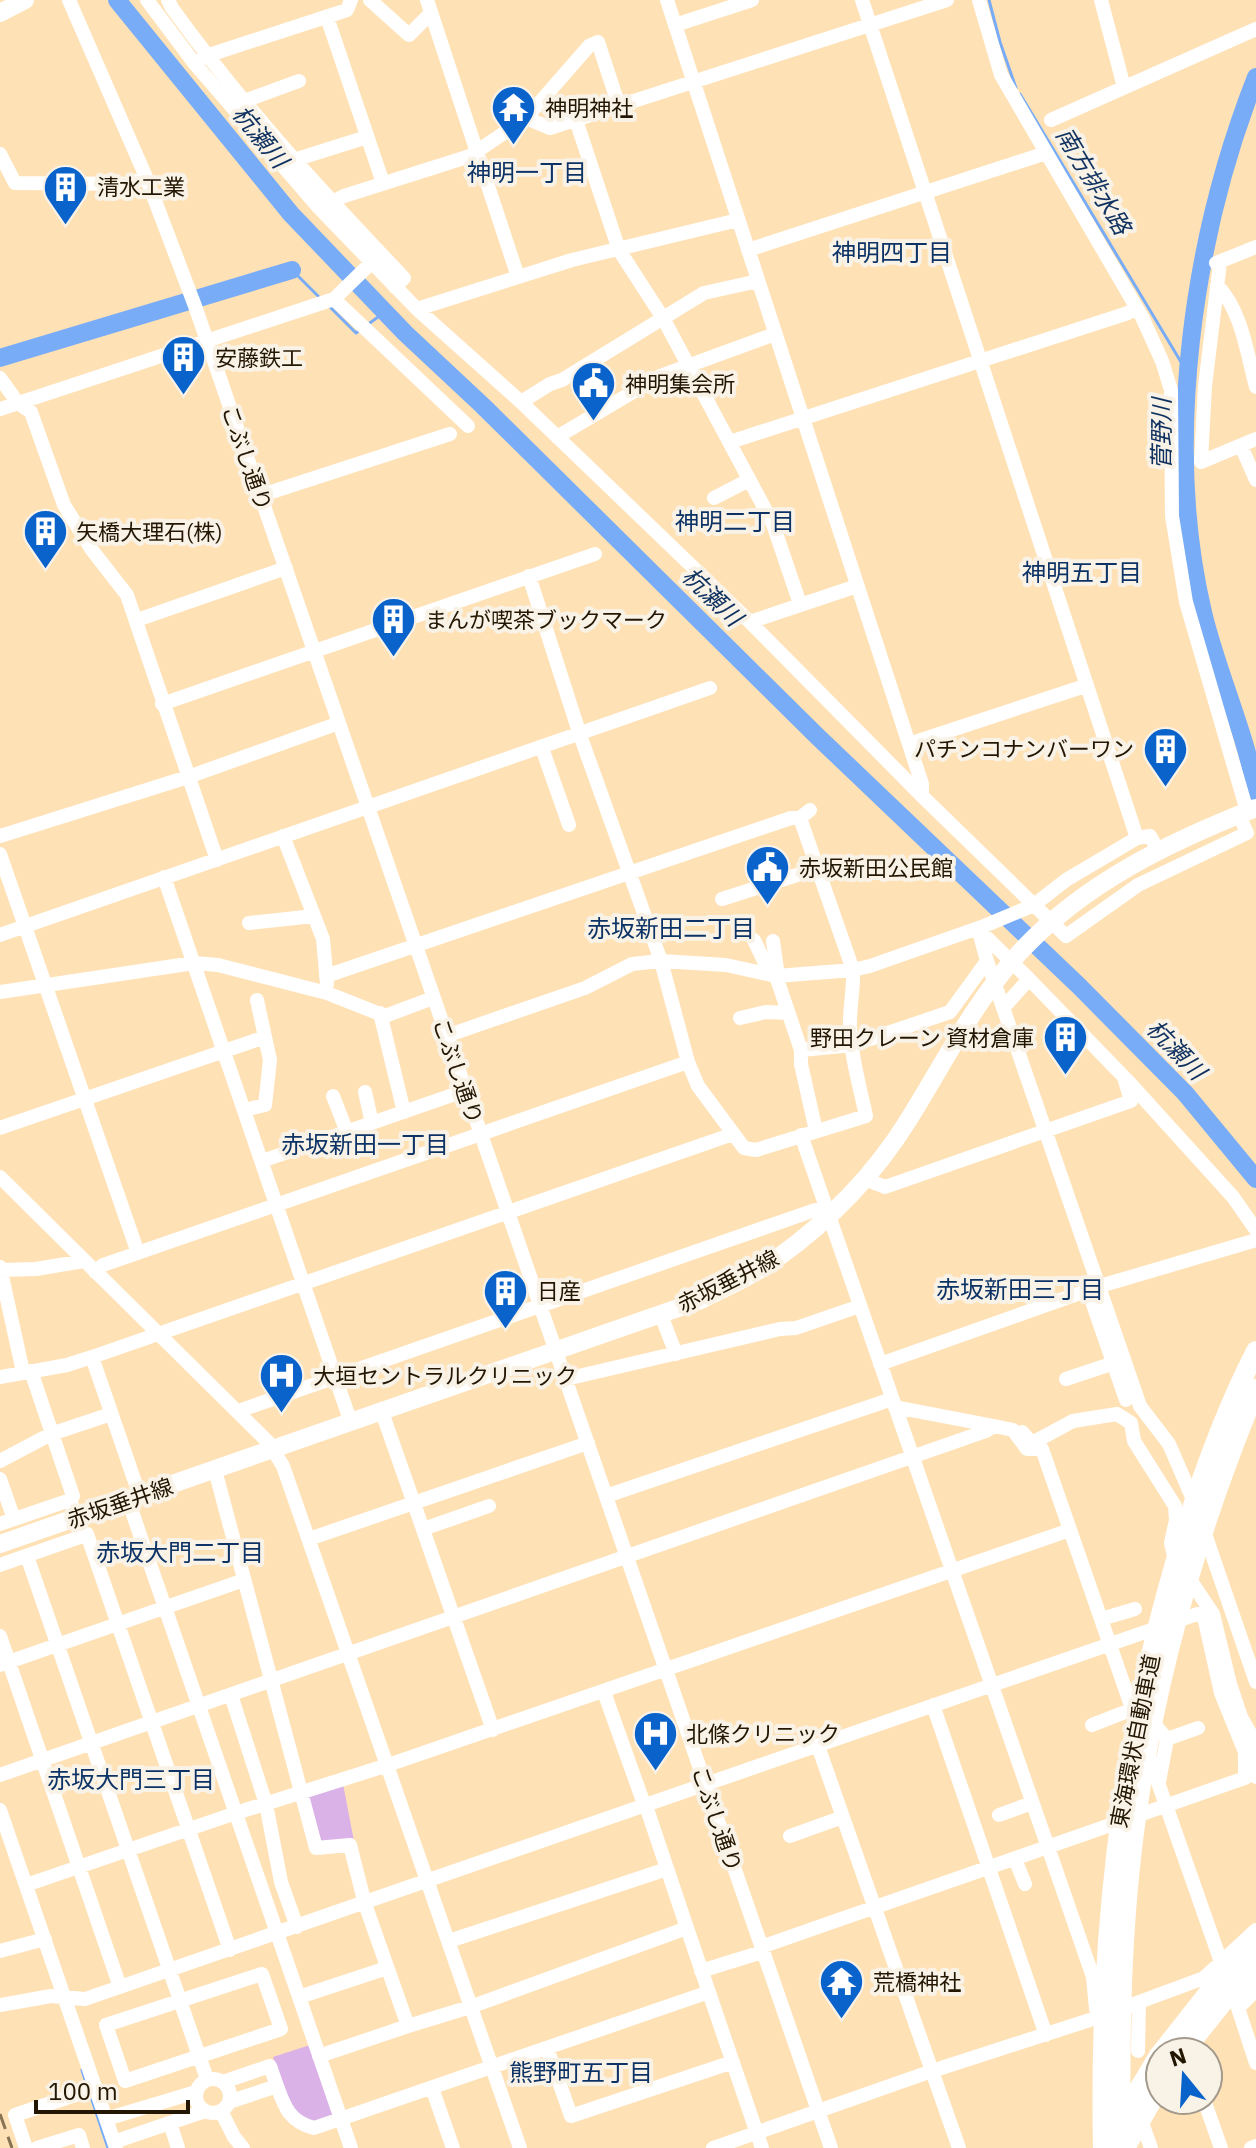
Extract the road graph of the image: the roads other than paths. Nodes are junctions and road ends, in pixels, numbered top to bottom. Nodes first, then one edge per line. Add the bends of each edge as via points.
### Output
1 (25, 0) edge
2 (69, 0) edge
3 (147, 0) edge
4 (168, 0) edge
5 (351, 0) edge
6 (370, 0) edge
7 (667, 0) edge
8 (752, 0) edge
9 (862, 0) edge
10 (947, 0) edge
11 (979, 0) edge
12 (1101, 0) edge
13 (721, 5) edge
14 (429, 6) edge
15 (0, 13) edge
16 (327, 17) junction
17 (675, 25) junction
18 (870, 26) junction
19 (1256, 29) edge
20 (201, 60) junction
21 (299, 81) dead end
22 (694, 82) junction
23 (1124, 87) junction
24 (244, 101) junction
25 (619, 106) junction
26 (526, 118) junction
27 (576, 120) junction
28 (1051, 120) dead end
29 (367, 137) junction
30 (476, 151) junction
31 (1046, 153) junction
32 (0, 154) edge
33 (294, 160) junction
34 (146, 177) junction
35 (383, 183) junction
36 (925, 192) junction
37 (325, 205) junction
38 (738, 220) junction
39 (1256, 247) edge
40 (619, 250) junction
41 (748, 250) junction
42 (370, 264) junction
43 (518, 277) junction
44 (758, 281) junction
45 (1217, 285) junction
46 (395, 287) junction
47 (330, 299) junction
48 (1136, 307) junction
49 (417, 309) junction
50 (663, 318) junction
51 (775, 334) junction
52 (207, 341) junction
53 (980, 361) junction
54 (688, 364) junction
55 (0, 378) edge
56 (1256, 387) edge
57 (521, 402) junction
58 (18, 403) junction
59 (0, 409) edge
60 (804, 417) junction
61 (468, 426) dead end
62 (450, 434) dead end
63 (557, 437) junction
64 (1256, 439) edge
65 (730, 442) junction
66 (1241, 446) junction
67 (749, 480) junction
68 (1256, 480) edge
69 (259, 496) junction
70 (714, 498) dead end
71 (595, 554) dead end
72 (286, 568) junction
73 (529, 576) junction
74 (857, 586) junction
75 (800, 604) junction
76 (137, 620) junction
77 (750, 622) junction
78 (314, 651) junction
79 (1085, 686) junction
80 (710, 688) dead end
81 (162, 704) junction
82 (339, 723) junction
83 (580, 735) junction
84 (909, 744) junction
85 (542, 748) junction
86 (188, 777) junction
87 (922, 796) junction
88 (367, 807) junction
89 (1247, 812) edge
90 (569, 825) dead end
91 (0, 836) edge
92 (283, 836) junction
93 (1137, 838) junction
94 (1158, 850) junction
95 (0, 854) edge
96 (217, 860) junction
97 (819, 868) junction
98 (630, 873) junction
99 (164, 877) junction
100 (722, 899) dead end
101 (1030, 907) junction
102 (314, 916) junction
103 (249, 923) dead end
104 (24, 927) junction
105 (981, 927) junction
106 (0, 935) edge
107 (754, 940) dead end
108 (773, 941) dead end
109 (416, 946) junction
110 (661, 961) junction
111 (987, 961) junction
112 (194, 963) junction
113 (853, 970) junction
114 (775, 975) junction
115 (326, 976) junction
116 (1029, 979) junction
117 (45, 983) junction
118 (0, 992) edge
119 (327, 993) junction
120 (433, 998) junction
121 (257, 1000) dead end
122 (1004, 1007) junction
123 (380, 1013) junction
124 (788, 1013) junction
125 (740, 1018) dead end
126 (446, 1036) junction
127 (265, 1037) junction
128 (852, 1045) junction
129 (801, 1050) junction
130 (224, 1052) junction
131 (688, 1062) junction
132 (1124, 1077) junction
133 (464, 1091) junction
134 (365, 1092) dead end
135 (333, 1096) dead end
136 (85, 1099) junction
137 (244, 1110) junction
138 (404, 1112) junction
139 (372, 1123) junction
140 (0, 1128) edge
141 (1046, 1129) junction
142 (347, 1132) junction
143 (809, 1133) junction
144 (733, 1134) junction
145 (480, 1135) junction
146 (262, 1161) junction
147 (0, 1177) edge
148 (865, 1179) junction
149 (277, 1205) junction
150 (507, 1212) junction
151 (830, 1215) junction
152 (1255, 1235) edge
153 (138, 1253) junction
154 (89, 1266) junction
155 (0, 1269) edge
156 (304, 1282) junction
157 (1094, 1288) junction
158 (540, 1306) junction
159 (860, 1306) junction
160 (661, 1315) junction
161 (157, 1334) junction
162 (1256, 1351) edge
163 (556, 1352) junction
164 (676, 1354) junction
165 (92, 1357) junction
166 (1114, 1363) junction
167 (880, 1364) junction
168 (27, 1372) junction
169 (335, 1376) junction
170 (0, 1377) edge
171 (566, 1379) junction
172 (1066, 1379) dead end
173 (1256, 1389) edge
174 (1126, 1400) dead end
175 (894, 1403) junction
176 (382, 1412) junction
177 (239, 1413) junction
178 (111, 1414) junction
179 (351, 1423) junction
180 (994, 1426) junction
181 (1013, 1430) junction
182 (51, 1434) junction
183 (588, 1443) junction
184 (274, 1450) junction
185 (913, 1456) junction
186 (0, 1461) edge
187 (215, 1470) junction
188 (0, 1479) edge
189 (132, 1491) junction
190 (606, 1496) junction
191 (414, 1503) junction
192 (489, 1506) dead end
193 (77, 1518) junction
194 (7, 1521) edge
195 (423, 1529) junction
196 (1070, 1530) junction
197 (309, 1539) junction
198 (0, 1544) edge
199 (27, 1556) junction
200 (626, 1557) junction
201 (0, 1565) edge
202 (952, 1570) junction
203 (244, 1580) junction
204 (164, 1608) junction
205 (1135, 1609) dead end
206 (452, 1616) junction
207 (1101, 1619) junction
208 (117, 1624) junction
209 (0, 1636) edge
210 (58, 1644) junction
211 (1110, 1644) junction
212 (349, 1652) junction
213 (4, 1663) edge
214 (666, 1671) junction
215 (271, 1680) junction
216 (1256, 1682) edge
217 (991, 1685) junction
218 (604, 1692) junction
219 (1127, 1694) junction
220 (231, 1695) junction
221 (933, 1705) junction
222 (199, 1707) junction
223 (1133, 1709) junction
224 (152, 1723) junction
225 (1092, 1725) dead end
226 (1198, 1728) dead end
227 (493, 1730) junction
228 (1167, 1739) junction
229 (91, 1743) junction
230 (818, 1746) junction
231 (1245, 1752) junction
232 (44, 1760) junction
233 (388, 1765) junction
234 (1254, 1773) edge
235 (0, 1775) edge
236 (1159, 1782) junction
237 (705, 1785) junction
238 (301, 1793) junction
239 (1032, 1803) junction
240 (266, 1804) junction
241 (645, 1806) junction
242 (1168, 1806) junction
243 (0, 1810) edge
244 (236, 1813) junction
245 (999, 1815) dead end
246 (843, 1817) junction
247 (189, 1829) junction
248 (790, 1836) dead end
249 (1047, 1848) junction
250 (129, 1851) junction
251 (1015, 1859) junction
252 (80, 1867) junction
253 (988, 1868) junction
254 (667, 1869) junction
255 (428, 1882) junction
256 (1025, 1884) dead end
257 (26, 1885) junction
258 (365, 1904) junction
259 (876, 1908) junction
260 (297, 1927) junction
261 (687, 1928) junction
262 (1256, 1930) edge
263 (278, 1934) junction
264 (40, 1940) junction
265 (449, 1941) junction
266 (761, 1949) junction
267 (1256, 1949) edge
268 (230, 1950) junction
269 (0, 1951) edge
270 (1221, 1962) junction
271 (387, 1968) junction
272 (171, 1970) junction
273 (1256, 1970) edge
274 (701, 1971) junction
275 (120, 1987) junction
276 (1256, 1990) edge
277 (709, 1992) junction
278 (60, 1997) junction
279 (299, 1997) junction
280 (180, 1999) junction
281 (1139, 2002) junction
282 (0, 2005) edge
283 (470, 2007) junction
284 (1096, 2018) junction
285 (408, 2026) junction
286 (1046, 2035) junction
287 (1174, 2036) edge
288 (1196, 2036) edge
289 (547, 2048) junction
290 (1138, 2051) dead end
291 (319, 2056) junction
292 (200, 2057) junction
293 (733, 2062) junction
294 (1256, 2063) edge
295 (493, 2067) junction
296 (932, 2071) junction
297 (207, 2079) junction
298 (223, 2082) junction
299 (277, 2086) junction
300 (432, 2088) junction
301 (91, 2090) junction
302 (1144, 2090) edge
303 (196, 2092) junction
304 (1144, 2101) edge
305 (225, 2107) junction
306 (818, 2110) junction
307 (1135, 2110) junction
308 (205, 2111) junction
309 (1210, 2116) edge
310 (106, 2119) junction
311 (341, 2120) junction
312 (170, 2123) junction
313 (757, 2132) junction
314 (1116, 2144) edge
315 (115, 2145) edge
316 (26, 2148) edge
317 (37, 2148) edge
318 (83, 2148) edge
319 (178, 2148) edge
320 (243, 2148) edge
321 (351, 2148) edge
322 (452, 2148) edge
323 (520, 2148) edge
324 (713, 2148) edge
325 (762, 2148) edge
326 (831, 2148) edge
327 (959, 2148) edge
328 (1151, 2148) edge
329 (1221, 2148) edge

1 - 15 main road
2 - 34 street, こぶし通り
3 - 20 street
4 - 20 street
5 - 16 street via 347,10
6 - 14 street via 409,35
7 - 17 street
8 - 13 street
9 - 18 street
10 - 18 street
11 - 31 street via 1001,75
12 - 23 street
13 - 17 street
14 - 30 street
16 - 20 street
16 - 29 street
17 - 22 street
18 - 22 street
18 - 36 street
19 - 23 street
20 - 24 street
20 - 37 street
21 - 24 street
22 - 25 street
22 - 38 street
23 - 28 street
24 - 33 street
25 - 26 street via 598,42
25 - 27 street
26 - 27 street via 550,128
26 - 30 street
27 - 40 street
29 - 33 street
29 - 35 street
30 - 35 street
30 - 43 street
31 - 36 street
31 - 48 street
32 - 34 street via 15,183 130,184
33 - 37 street
34 - 52 street, こぶし通り
35 - 37 street
36 - 41 street
36 - 53 street
37 - 42 street
37 - 46 street via 404,278
38 - 40 street
38 - 41 street
39 - 45 street via 1218,263
40 - 43 street
40 - 50 street
41 - 44 street
42 - 46 street
42 - 47 street
43 - 49 street
44 - 50 street via 704,293
44 - 51 street
45 - 56 street via 1239,322
45 - 66 street via 1201,462
46 - 49 street
47 - 52 street
47 - 61 street
48 - 53 street
48 - 89 street via 1171,390 1172,516 1186,602
49 - 57 street
50 - 54 street
50 - 57 street
51 - 54 street
51 - 60 street
52 - 58 street
52 - 69 street, こぶし通り
53 - 60 street
53 - 79 street
54 - 63 street
54 - 65 street
55 - 58 street
57 - 63 street
58 - 59 street
58 - 76 street via 31,412 64,505 127,595
60 - 65 street
60 - 74 street
62 - 69 street
63 - 77 street
64 - 66 street
65 - 67 street
66 - 68 street
67 - 70 street
67 - 75 street via 773,524
69 - 72 street, こぶし通り
71 - 73 street
72 - 76 street
72 - 78 street, こぶし通り
73 - 78 street
73 - 83 street
74 - 75 street
74 - 84 street
75 - 77 street
76 - 81 street
77 - 87 street
78 - 81 street
78 - 82 street, こぶし通り
79 - 84 street
79 - 93 street
80 - 83 street
81 - 86 street
82 - 86 street
82 - 88 street, こぶし通り
83 - 85 street
83 - 98 street
84 - 87 street
85 - 88 street
85 - 90 street
86 - 91 street
86 - 96 street
87 - 101 street
88 - 92 street
88 - 109 street, こぶし通り
89 - 94 main road, 赤坂垂井線
89 - 101 street via 1247,833 1138,885 1066,936
92 - 96 street
92 - 102 street
93 - 94 street via 1150,836
93 - 101 street
94 - 148 main road, 赤坂垂井線 via 1082,895 1038,933 989,991
95 - 104 street
96 - 99 street
97 - 98 street via 805,814
97 - 100 street
97 - 113 street
98 - 109 street
98 - 110 street
99 - 104 street
99 - 112 street
101 - 105 street
102 - 103 street
102 - 115 street via 323,939
104 - 106 street
104 - 117 street
105 - 111 street
105 - 113 street
105 - 116 street
107 - 114 street
108 - 114 street
109 - 115 street
109 - 120 street, こぶし通り
110 - 114 street
110 - 126 street via 632,964 585,988
110 - 131 street
111 - 122 street
111 - 128 street via 950,1012
112 - 117 street
112 - 119 street
112 - 130 street
113 - 114 street
113 - 128 street
114 - 124 street
115 - 119 street
116 - 122 street
116 - 132 street
117 - 118 street
117 - 136 street
119 - 123 street
120 - 123 street via 385,1016
120 - 126 street, こぶし通り
121 - 127 street
122 - 141 street
123 - 138 street
124 - 125 street
124 - 129 street
126 - 133 street, こぶし通り
127 - 130 street
127 - 137 street via 270,1060 265,1105
128 - 129 street
128 - 143 street via 866,1116
129 - 143 street
130 - 136 street
130 - 137 street
131 - 144 street via 698,1086
131 - 145 street
132 - 141 street via 1131,1101
132 - 152 street via 1233,1197
133 - 138 street
133 - 145 street, こぶし通り
134 - 139 street
135 - 142 street
136 - 140 street
136 - 153 street
137 - 146 street
138 - 139 street
139 - 142 street
141 - 148 street via 885,1187
141 - 157 street
142 - 146 street
143 - 144 street via 756,1150 744,1148
143 - 151 street
144 - 150 street
145 - 149 street
145 - 150 street, こぶし通り
146 - 149 street
147 - 154 street
148 - 151 main road, 赤坂垂井線
149 - 153 street
149 - 156 street
150 - 156 street
150 - 158 street, こぶし通り
151 - 158 street via 815,1210
151 - 159 street
151 - 160 main road, 赤坂垂井線 via 774,1261
152 - 157 street
153 - 154 street
154 - 155 street
154 - 161 street
155 - 168 street
156 - 161 street
156 - 169 street
157 - 166 street
157 - 167 street
157 - 216 street via 1140,1406 1179,1461
158 - 163 street, こぶし通り
158 - 169 street
159 - 164 street via 796,1328
159 - 167 street
160 - 163 main road, 赤坂垂井線
160 - 164 street
161 - 165 street
161 - 177 street
162 - 314 highway, 東海環状自動車道 via 1186,1526 1160,1614 1124,1782 1106,1953 1103,2040
163 - 171 street, こぶし通り
163 - 176 main road, 赤坂垂井線
164 - 171 street
165 - 168 street
165 - 178 street
166 - 172 street
166 - 174 street
167 - 175 street
168 - 170 street
168 - 182 street
169 - 177 street
169 - 179 street
171 - 183 street, こぶし通り
173 - 314 highway, 東海環状自動車道 via 1177,1615 1140,1786 1123,1949
175 - 180 street
175 - 185 street
175 - 190 street
176 - 179 main road, 赤坂垂井線
176 - 191 street
177 - 184 street
178 - 182 street
178 - 189 street
179 - 184 main road, 赤坂垂井線
180 - 181 street
180 - 185 street
181 - 196 street via 1027,1449 1042,1449
181 - 234 street via 1025,1433 1032,1443 1073,1421 1117,1414 1131,1423 1134,1441 1175,1506 1174,1556 1213,1614 1230,1684 1255,1742
182 - 186 street
182 - 193 street
183 - 190 street, こぶし通り
183 - 191 street
184 - 187 main road, 赤坂垂井線
184 - 197 street
185 - 200 street
185 - 202 street
187 - 189 main road, 赤坂垂井線
187 - 203 street
188 - 194 street
189 - 193 main road, 赤坂垂井線
189 - 204 street
190 - 200 street, こぶし通り
191 - 195 street
191 - 197 street
192 - 195 street
193 - 194 street
193 - 198 main road, 赤坂垂井線
193 - 199 street
193 - 208 street
195 - 206 street
196 - 202 street
196 - 207 street
197 - 212 street
199 - 201 street
199 - 210 street
200 - 206 street
200 - 214 street, こぶし通り
202 - 214 street
202 - 217 street
203 - 204 street
203 - 215 street
204 - 208 street
204 - 222 street
205 - 207 street
206 - 212 street
206 - 227 street
207 - 211 street
208 - 210 street
208 - 224 street
209 - 213 street
210 - 213 street
210 - 229 street
211 - 217 street
211 - 219 street
211 - 231 street via 1203,1612 1221,1693
212 - 215 street
212 - 233 street
213 - 232 street
214 - 218 street
214 - 237 street, こぶし通り
215 - 220 street
215 - 238 street
217 - 221 street
217 - 239 street
218 - 227 street
218 - 241 street
219 - 223 street
219 - 228 street
220 - 222 street
220 - 240 street
221 - 230 street
221 - 253 street
222 - 224 street
222 - 244 street
223 - 225 street
223 - 236 street
224 - 229 street
224 - 247 street
226 - 228 street
227 - 233 street
228 - 236 street
229 - 232 street
229 - 250 street
230 - 237 street
230 - 246 street
231 - 234 street
231 - 242 street via 1245,1778
232 - 235 street
232 - 252 street
233 - 238 street
233 - 255 street
236 - 242 street
237 - 241 street
237 - 266 street, こぶし通り
238 - 240 street
238 - 258 street via 316,1848 350,1845
239 - 245 street
239 - 249 street
240 - 244 street
240 - 260 street via 281,1882
241 - 254 street
241 - 255 street
242 - 249 street
242 - 270 street
243 - 257 street
244 - 247 street
244 - 263 street
246 - 248 street
246 - 259 street
247 - 250 street
247 - 268 street
249 - 251 street
249 - 284 street via 1093,1977
250 - 252 street
250 - 272 street
251 - 253 street
251 - 256 street
252 - 257 street
252 - 275 street
253 - 259 street
253 - 286 street
254 - 261 street
254 - 265 street
255 - 258 street
255 - 265 street
257 - 264 street
258 - 260 street
258 - 271 street
259 - 266 street
259 - 296 street
260 - 263 street
261 - 274 street
261 - 283 street
262 - 270 street
263 - 268 street
263 - 279 street
264 - 269 street
264 - 278 street
265 - 283 street
266 - 274 street
266 - 306 street, こぶし通り
267 - 287 highway via 1210,1991
268 - 272 street
270 - 281 street via 1204,1978
271 - 279 street
271 - 285 street
272 - 275 street
272 - 280 street
273 - 288 highway
274 - 277 street
275 - 278 street via 85,1999
276 - 294 street via 1238,2008
277 - 289 street
277 - 293 street
278 - 282 street
278 - 301 street
279 - 291 street
280 - 292 street
280 - 292 street via 106,2025 125,2081
280 - 292 street via 262,1974 281,2029
281 - 284 street
281 - 290 street
283 - 285 street
283 - 295 street
284 - 286 street
284 - 307 street via 1104,2069
285 - 291 street
286 - 296 street
289 - 293 street via 571,2116
289 - 295 street
291 - 311 street
292 - 297 street
293 - 313 street
295 - 300 street
295 - 323 street
296 - 306 street
296 - 327 street
297 - 298 street
297 - 303 street
298 - 299 street via 270,2066
298 - 305 street via 230,2091
299 - 305 street
299 - 311 street via 286,2111 302,2125 314,2128
300 - 311 street
300 - 322 street
301 - 310 street
301 - 316 street via 15,2115
302 - 307 highway
303 - 308 street
303 - 310 street
304 - 307 highway
305 - 308 street
305 - 320 street
306 - 313 street
306 - 326 street, こぶし通り
307 - 314 highway
307 - 328 street
308 - 312 street
309 - 329 street
310 - 315 street
311 - 321 street
312 - 315 street
312 - 319 street
313 - 324 street
313 - 325 street
317 - 318 street via 79,2135

